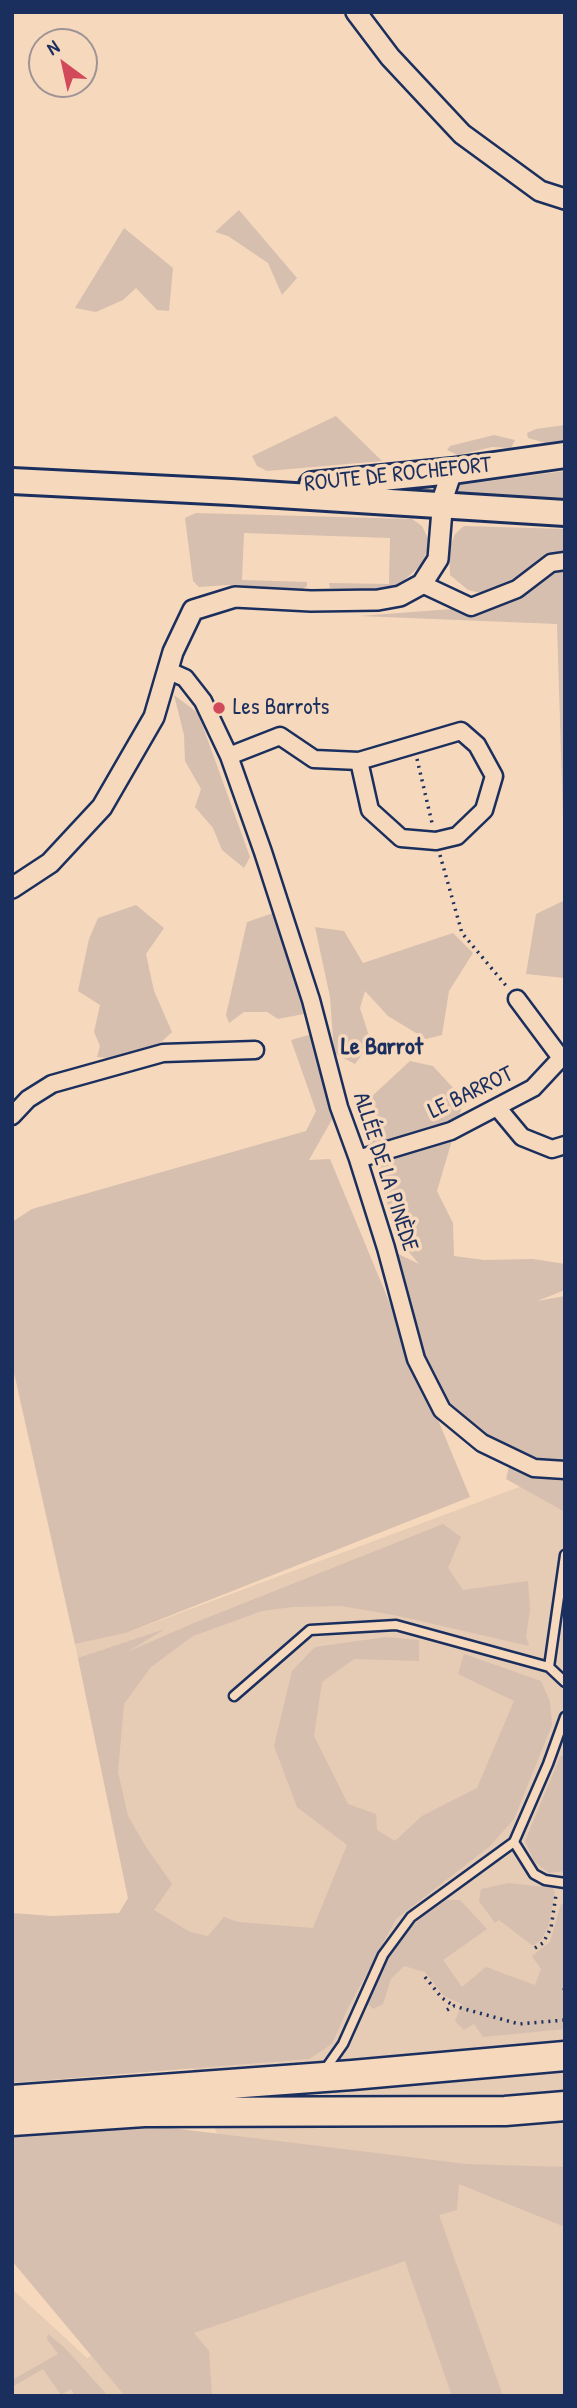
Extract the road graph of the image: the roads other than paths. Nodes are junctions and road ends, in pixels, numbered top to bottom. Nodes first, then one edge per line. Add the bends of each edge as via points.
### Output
1 (356, 12) edge
2 (565, 199) edge
3 (565, 455) edge
4 (452, 471) junction
5 (12, 481) edge
6 (231, 492) junction
7 (442, 505) junction
8 (565, 513) edge
9 (565, 561) edge
10 (422, 584) junction
11 (167, 670) junction
12 (229, 756) junction
13 (359, 761) junction
14 (12, 888) edge
15 (517, 999) road end
16 (256, 1049) dead end
17 (497, 1107) junction
18 (12, 1116) edge
19 (565, 1145) edge
20 (358, 1159) junction
21 (565, 1470) edge
22 (565, 1555) edge
23 (549, 1667) junction
24 (565, 1682) edge
25 (234, 1696) dead end
26 (565, 1717) edge
27 (514, 1842) junction
28 (561, 1882) edge
29 (565, 2056) edge
30 (319, 2077) junction
31 (12, 2100) edge
32 (565, 2105) edge
33 (12, 2121) edge

1 - 2 street via 390,57 462,134 540,191
3 - 4 main road, ROUTE DE ROCHEFORT
4 - 6 main road, ROUTE DE ROCHEFORT
4 - 7 street
5 - 6 main road, ROUTE DE ROCHEFORT
6 - 7 main road, ROUTE DE ROCHEFORT
7 - 8 main road, ROUTE DE ROCHEFORT
7 - 10 street via 438,559
9 - 10 street via 551,563 517,589 471,607
10 - 11 street via 400,596 377,600 235,597 193,610
11 - 12 street, ALLÉE DE LA PINÈDE via 185,678 204,701
11 - 14 street via 154,717 102,807 50,863
12 - 13 street via 280,736 314,759
12 - 20 street, ALLÉE DE LA PINÈDE via 311,1000
13 - 13 street via 461,732 477,745 494,776 484,810 457,836 436,841 401,838 370,810
15 - 17 street, LE BARROT via 561,1058 533,1088
16 - 18 street via 163,1053 52,1084 28,1098
17 - 19 street via 522,1137 552,1149
17 - 20 street, LE BARROT via 451,1131
20 - 21 street, ALLÉE DE LA PINÈDE via 416,1359 442,1410 482,1443 534,1468
22 - 23 lane
23 - 24 lane
23 - 25 lane via 396,1625 310,1630
26 - 27 lane
27 - 28 lane via 534,1874
27 - 30 lane via 411,1917 383,1955 343,2045
29 - 30 highway
30 - 31 highway
32 - 33 highway via 505,2111 144,2112

